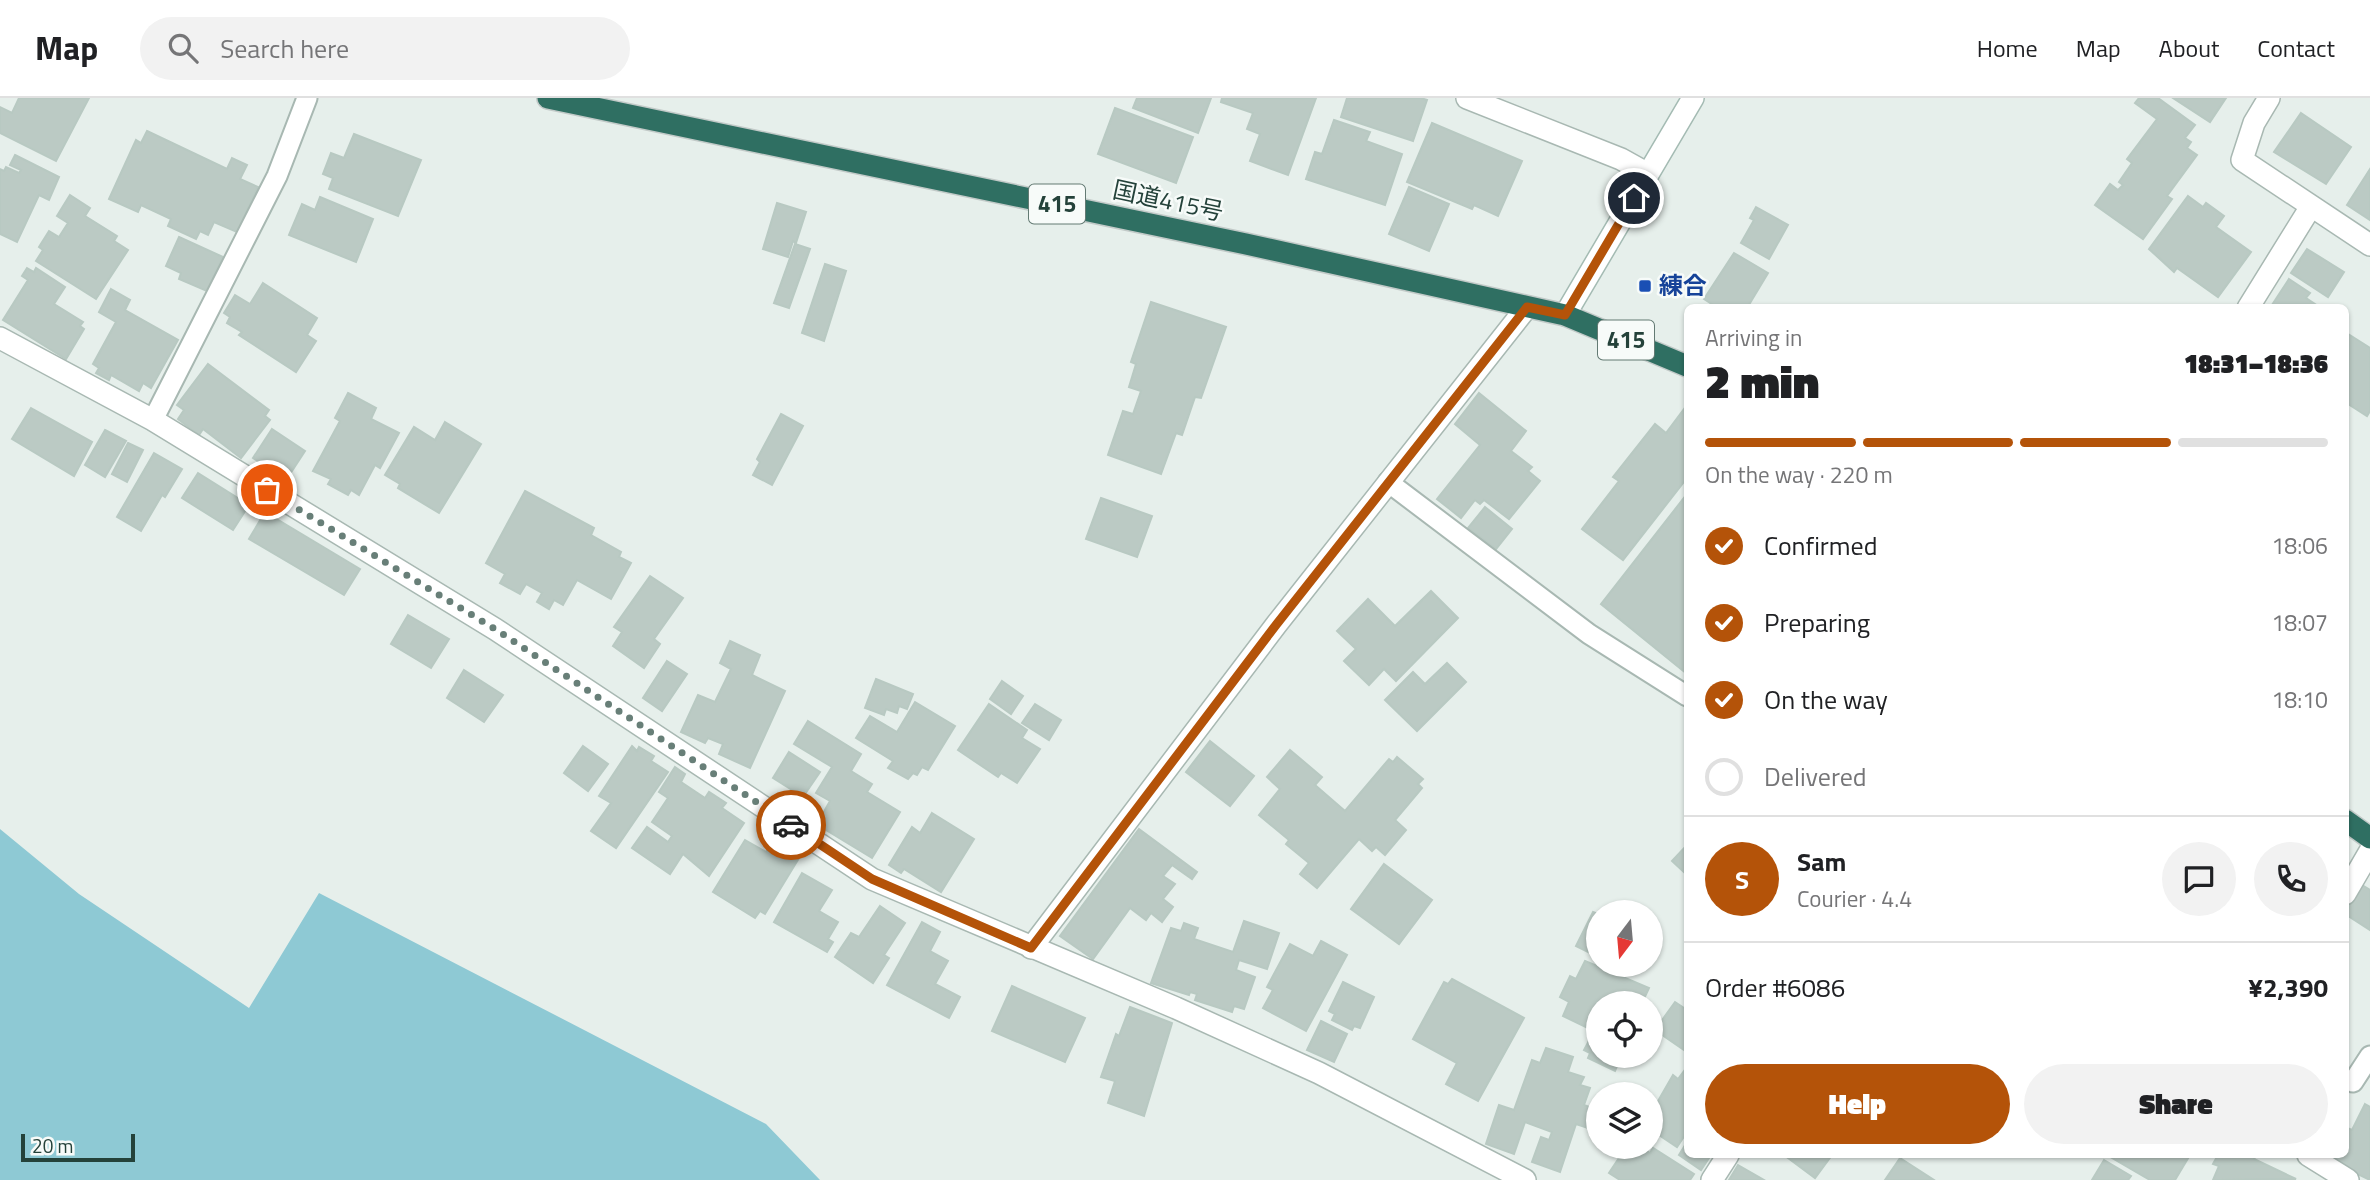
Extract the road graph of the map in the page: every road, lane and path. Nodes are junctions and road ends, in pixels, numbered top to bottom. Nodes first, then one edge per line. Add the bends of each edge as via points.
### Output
1 (307, 98) edge
2 (548, 98) edge
3 (1467, 98) edge
4 (1693, 98) edge
5 (2269, 98) edge
6 (1648, 174) junction
7 (2310, 208) junction
8 (2370, 245) edge
9 (2250, 304) edge
10 (1527, 307) junction
11 (1565, 315) junction
12 (0, 338) edge
13 (1684, 365) edge
14 (153, 420) junction
15 (1388, 482) junction
16 (1684, 694) edge
17 (2349, 823) edge
18 (2370, 838) edge
19 (2370, 850) edge
20 (2349, 887) edge
21 (1031, 948) junction
22 (2370, 1056) edge
23 (2353, 1082) dead end
24 (1726, 1158) edge
25 (2313, 1158) edge
26 (1525, 1180) edge
27 (1712, 1180) edge
28 (2348, 1180) edge

1 - 14 lane via 277,176
2 - 10 highway, 国道415号 / 415
3 - 6 street
4 - 6 street
5 - 7 street via 2254,122 2242,160
6 - 11 street
7 - 8 street
7 - 9 street
10 - 11 highway, 国道415号 / 415
10 - 15 street
11 - 13 highway, 国道415号 / 415
12 - 14 street
14 - 21 street via 495,629 872,879
15 - 16 lane via 1589,634
15 - 21 street
17 - 18 highway
19 - 20 street
21 - 26 street via 1176,1007 1319,1073
22 - 23 lane
24 - 27 street
25 - 28 street

